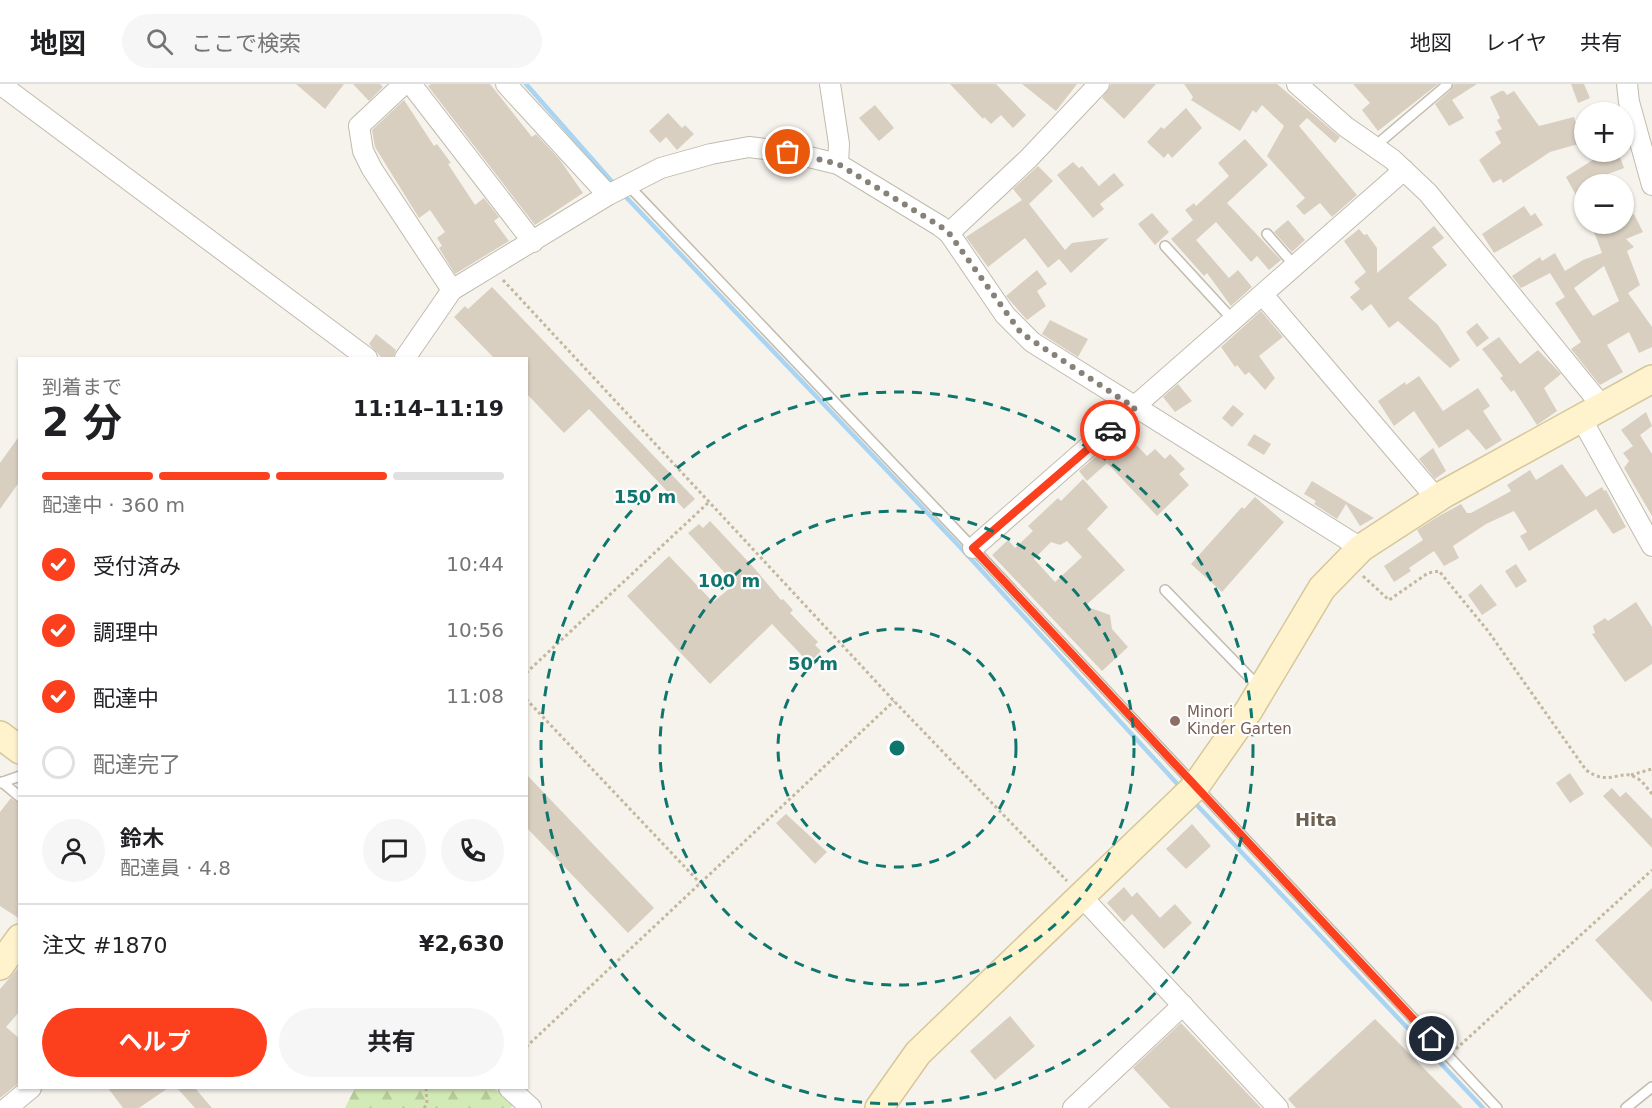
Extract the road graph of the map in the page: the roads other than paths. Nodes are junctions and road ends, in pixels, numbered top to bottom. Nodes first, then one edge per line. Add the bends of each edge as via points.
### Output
1 (0, 84) edge
2 (404, 84) edge
3 (411, 84) edge
4 (506, 84) edge
5 (830, 84) edge
6 (1099, 84) edge
7 (1297, 84) edge
8 (1627, 84) edge
9 (1447, 85) edge
10 (1374, 147) junction
11 (838, 164) junction
12 (1404, 170) junction
13 (628, 185) junction
14 (1652, 185) edge
15 (608, 195) junction
16 (949, 233) junction
17 (1267, 234) dead end
18 (533, 242) junction
19 (1165, 246) dead end
20 (1295, 266) junction
21 (452, 290) junction
22 (1263, 295) junction
23 (1234, 321) junction
24 (366, 357) edge
25 (406, 357) edge
26 (1652, 379) edge
27 (1135, 408) junction
28 (1592, 412) junction
29 (1437, 499) junction
30 (1652, 546) edge
31 (973, 548) junction
32 (1355, 554) junction
33 (1166, 590) dead end
34 (1262, 689) junction
35 (0, 735) edge
36 (18, 748) edge
37 (18, 777) edge
38 (1, 782) edge
39 (1189, 794) junction
40 (18, 795) edge
41 (1083, 897) junction
42 (1183, 1005) junction
43 (1652, 1087) edge
44 (30, 1089) edge
45 (510, 1089) edge
46 (7, 1108) edge
47 (531, 1108) edge
48 (879, 1108) edge
49 (1073, 1108) edge
50 (1278, 1108) edge
51 (1497, 1108) edge
52 (1626, 1108) edge

1 - 24 street
2 - 21 street via 359,126 363,151
3 - 18 street
4 - 15 street
5 - 11 street
6 - 16 street via 1028,159
7 - 10 street
8 - 14 street via 1632,117
9 - 10 lane
10 - 12 street
11 - 13 street via 749,147 661,168
11 - 16 street
12 - 20 street
12 - 28 street via 1458,227
13 - 15 street
13 - 31 lane
15 - 18 street
16 - 27 street via 1021,333
17 - 20 lane
18 - 21 street
19 - 23 lane
20 - 22 street
21 - 25 street
22 - 23 street
22 - 29 street
23 - 27 street
26 - 28 street
27 - 31 street
27 - 32 street
28 - 29 street
28 - 30 street
29 - 32 street
31 - 39 lane
32 - 34 street via 1322,588
33 - 34 lane
34 - 39 street
35 - 36 street
37 - 38 lane
38 - 40 lane
39 - 41 street
39 - 51 lane
41 - 42 street
41 - 48 street via 918,1053
42 - 49 street
42 - 50 street
43 - 52 lane
44 - 46 street
45 - 47 street

